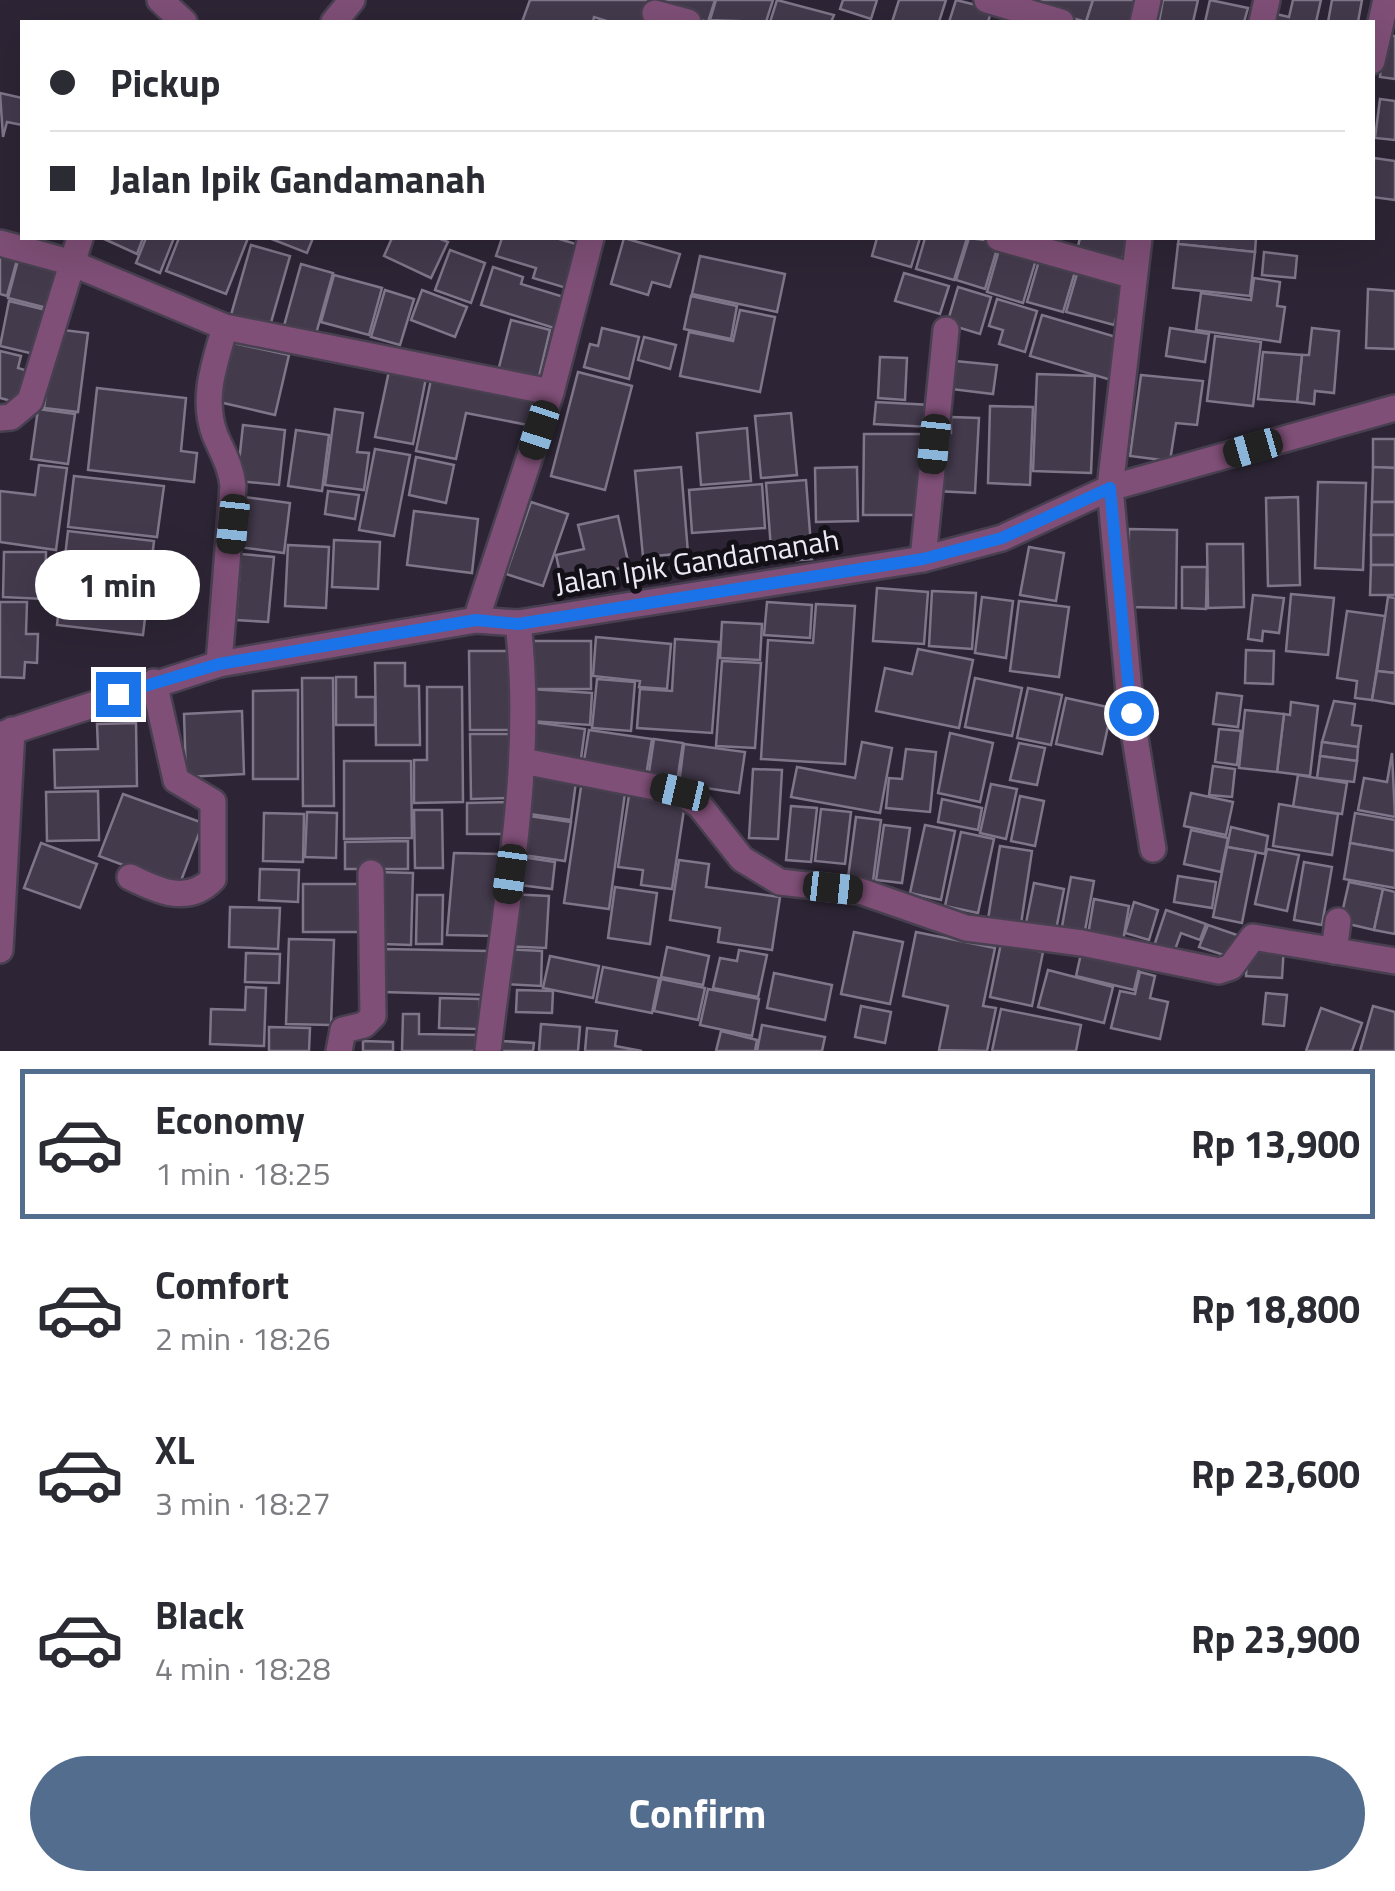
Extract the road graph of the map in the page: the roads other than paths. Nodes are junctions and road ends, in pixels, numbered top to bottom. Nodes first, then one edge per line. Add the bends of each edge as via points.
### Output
1 (160, 0) edge
2 (352, 0) edge
3 (988, 0) edge
4 (1386, 0) edge
5 (655, 12) edge
6 (182, 20) edge
7 (336, 20) edge
8 (681, 20) edge
9 (1054, 20) edge
10 (1375, 48) edge
11 (79, 240) edge
12 (590, 240) edge
13 (1007, 240) edge
14 (1139, 240) edge
15 (0, 243) edge
16 (69, 262) junction
17 (1134, 276) junction
18 (224, 327) junction
19 (946, 330) dead end
20 (551, 392) junction
21 (1395, 408) edge
22 (0, 418) edge
23 (1110, 488) junction
24 (923, 559) junction
25 (476, 620) junction
26 (518, 624) junction
27 (219, 664) junction
28 (154, 682) junction
29 (6, 733) edge
30 (524, 762) junction
31 (1153, 850) dead end
32 (371, 873) dead end
33 (130, 877) dead end
34 (1338, 921) dead end
35 (0, 950) edge
36 (1334, 951) junction
37 (1395, 961) edge
38 (339, 1051) edge
39 (488, 1051) edge

1 - 6 street
2 - 7 street
3 - 9 street
4 - 10 street
5 - 8 street
11 - 16 street
12 - 20 street
13 - 17 street
14 - 17 street
15 - 16 street
16 - 18 street
16 - 22 street via 34,392 23,410
17 - 23 street
18 - 20 street
18 - 27 street via 208,389 233,486
19 - 24 street
20 - 25 street
21 - 23 street, Jalan Ipik Gandamanah
23 - 24 street, Jalan Ipik Gandamanah via 1002,538
23 - 31 street via 1131,713
24 - 26 street, Jalan Ipik Gandamanah
25 - 26 street, Jalan Ipik Gandamanah
25 - 27 street, Jalan Ipik Gandamanah
26 - 30 street
27 - 28 street, Jalan Ipik Gandamanah
28 - 29 street, Jalan Ipik Gandamanah
28 - 33 street via 176,780 213,802 213,879 192,894 176,894
29 - 35 street
30 - 36 street via 680,792 700,806 754,871 780,882 860,891 966,928 1219,971 1228,970 1253,937
30 - 39 street
32 - 38 street via 372,1016 343,1030
34 - 36 street
36 - 37 street

